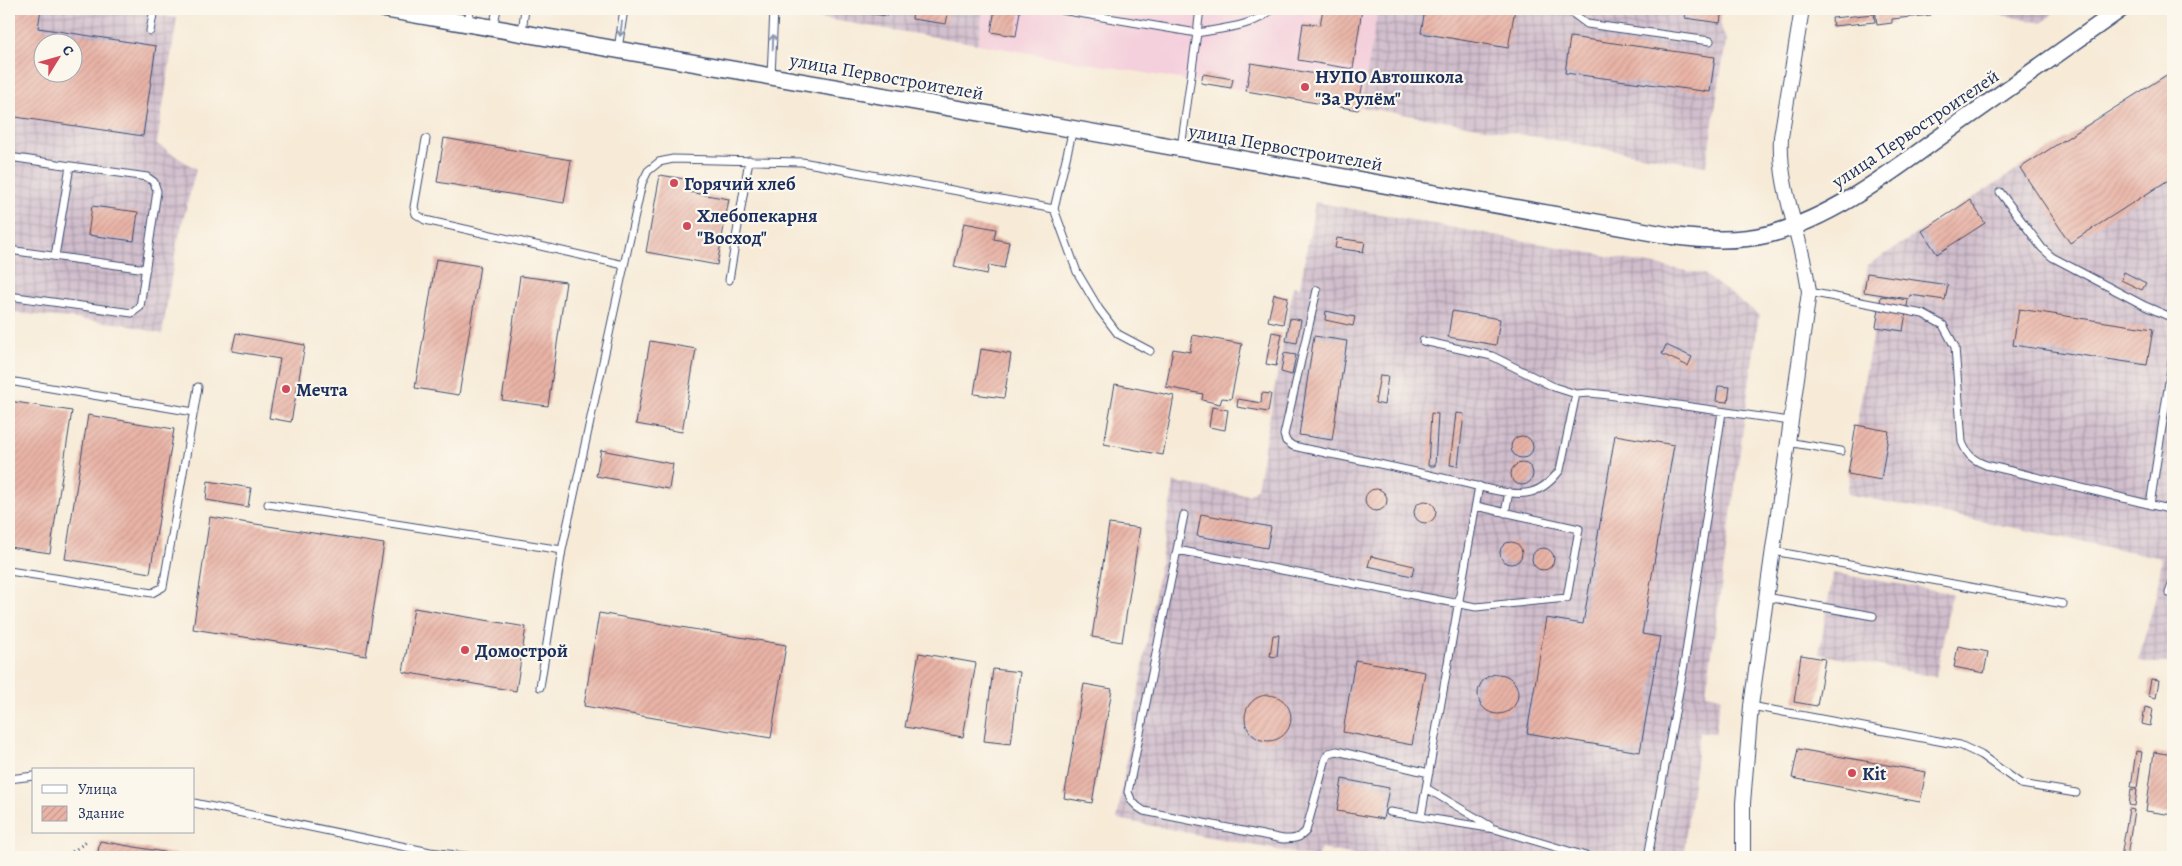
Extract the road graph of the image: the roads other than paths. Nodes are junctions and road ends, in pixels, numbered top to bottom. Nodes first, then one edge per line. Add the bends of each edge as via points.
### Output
1 (154, 9) edge
2 (384, 9) edge
3 (497, 9) edge
4 (525, 9) edge
5 (624, 9) edge
6 (774, 9) edge
7 (1200, 9) edge
8 (1271, 9) edge
9 (1567, 9) edge
10 (1802, 9) edge
11 (2121, 9) edge
12 (1062, 10) dead end
13 (469, 16) edge
14 (493, 28) junction
15 (150, 31) dead end
16 (522, 33) junction
17 (1197, 33) junction
18 (1710, 41) dead end
19 (618, 49) junction
20 (771, 76) junction
21 (1073, 129) junction
22 (426, 138) dead end
23 (1181, 148) junction
24 (9, 157) edge
25 (749, 160) junction
26 (70, 166) junction
27 (2000, 192) dead end
28 (1054, 210) junction
29 (1794, 226) junction
30 (9, 250) edge
31 (56, 256) junction
32 (624, 266) junction
33 (146, 269) junction
34 (729, 280) dead end
35 (1317, 290) dead end
36 (1808, 292) junction
37 (9, 296) edge
38 (2173, 318) edge
39 (1423, 342) dead end
40 (1150, 351) dead end
41 (2173, 356) edge
42 (9, 381) edge
43 (198, 387) dead end
44 (1576, 394) junction
45 (194, 412) junction
46 (1722, 412) junction
47 (1790, 421) junction
48 (1788, 442) junction
49 (1841, 450) dead end
50 (1479, 486) junction
51 (1508, 492) junction
52 (268, 504) dead end
53 (2150, 505) junction
54 (1476, 506) junction
55 (2173, 510) edge
56 (1505, 513) junction
57 (1184, 515) dead end
58 (562, 550) junction
59 (1177, 550) junction
60 (1772, 551) junction
61 (9, 571) edge
62 (2173, 582) edge
63 (2169, 593) dead end
64 (1766, 597) junction
65 (1458, 604) junction
66 (2063, 604) dead end
67 (1873, 616) dead end
68 (540, 687) dead end
69 (1751, 706) junction
70 (1429, 772) junction
71 (32, 776) edge
72 (9, 778) edge
73 (1426, 788) junction
74 (2076, 793) dead end
75 (195, 803) edge
76 (1390, 812) dead end
77 (1421, 817) junction
78 (1495, 829) junction
79 (1745, 856) edge
80 (474, 857) edge
81 (1590, 857) edge
82 (1648, 857) edge

1 - 15 lane
2 - 13 street, улица Первостроителей
3 - 14 lane
4 - 16 lane
5 -> 19 lane
20 -> 6 lane
7 - 17 lane
8 - 17 lane via 1256,21
9 - 18 lane via 1587,24
10 - 29 street via 1780,154
11 - 29 street, улица Первостроителей via 1878,181
12 - 17 lane
13 - 14 street, улица Первостроителей
14 - 16 street, улица Первостроителей
16 - 19 street, улица Первостроителей
17 - 23 lane
19 - 20 street, улица Первостроителей
20 - 21 street, улица Первостроителей
21 - 23 street, улица Первостроителей
21 - 28 lane
22 - 32 lane via 414,207 416,214 425,220
23 - 29 street, улица Первостроителей via 1672,236 1745,239
24 - 26 lane
25 - 28 lane via 802,162
25 - 32 lane via 673,159 659,162 648,171 642,183
25 - 34 lane
26 - 31 lane
26 - 33 lane via 147,177 154,182 157,191
27 - 38 lane via 2052,257
28 - 40 lane via 1077,272 1099,309 1118,334
29 - 36 street via 1804,258
30 - 31 lane
31 - 33 lane
32 - 58 lane
33 - 37 lane via 140,307 132,313
35 - 50 lane via 1284,434 1286,441 1293,446
36 - 47 street
36 - 53 lane via 1923,314 1943,325 1955,347 1962,442 1966,452 1975,460
39 - 44 lane via 1492,356 1554,387
41 - 53 lane
42 - 45 lane
43 - 45 lane
44 - 46 lane via 1608,395
44 - 51 lane via 1560,470 1542,488 1529,493
45 - 61 lane via 163,587 152,593
46 - 47 lane
46 - 82 lane via 1685,659
47 - 48 street
48 - 49 lane
48 - 60 street
50 - 51 lane
50 - 54 lane
51 - 56 lane
52 - 58 lane
53 - 55 lane
54 - 56 lane
54 - 65 lane
56 - 65 lane via 1579,529 1567,598 1487,607
57 - 59 lane
58 - 68 lane
59 - 65 lane
59 - 70 lane via 1128,792 1136,807 1292,839 1301,837 1306,831 1329,753 1337,751
60 - 64 street
60 - 66 lane
62 - 63 lane
64 - 67 lane
64 - 69 street
65 - 70 lane
69 - 74 lane via 1960,745 1981,755 2021,784
69 - 79 street via 1743,803
70 - 73 lane
71 - 72 lane
73 - 77 lane
73 - 78 lane
75 - 80 lane via 430,852
76 - 77 lane
77 - 78 lane
78 - 81 lane

